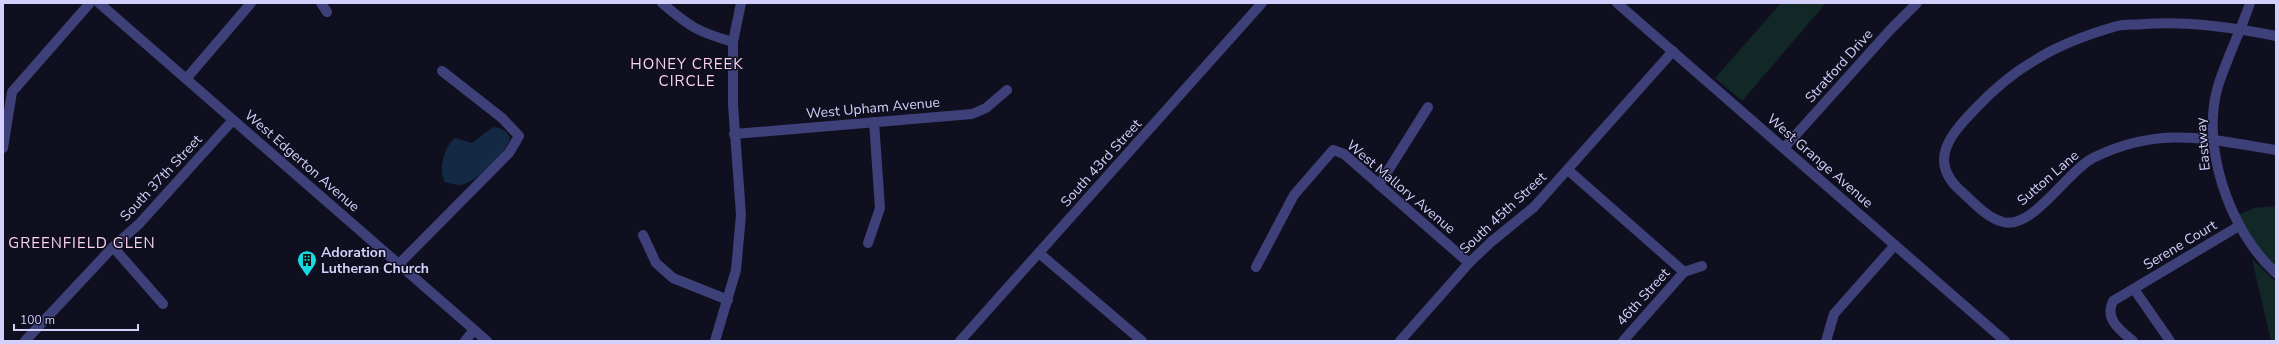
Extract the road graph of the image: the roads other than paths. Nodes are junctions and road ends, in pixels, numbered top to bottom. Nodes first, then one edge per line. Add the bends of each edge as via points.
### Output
1 (90, 3) edge
2 (99, 3) edge
3 (252, 3) edge
4 (321, 3) edge
5 (662, 3) edge
6 (741, 3) edge
7 (1262, 3) edge
8 (1917, 3) edge
9 (2250, 3) edge
10 (1624, 5) edge
11 (327, 12) dead end
12 (2241, 29) junction
13 (2276, 36) edge
14 (734, 42) junction
15 (1673, 51) junction
16 (442, 71) dead end
17 (186, 79) junction
18 (1007, 90) dead end
19 (1428, 107) dead end
20 (233, 120) junction
21 (874, 122) junction
22 (734, 134) junction
23 (2214, 140) junction
24 (3, 148) edge
25 (1784, 148) junction
26 (2276, 150) edge
27 (1568, 170) junction
28 (1379, 185) junction
29 (2239, 226) junction
30 (643, 235) dead end
31 (868, 243) dead end
32 (1895, 245) junction
33 (113, 247) junction
34 (1039, 253) junction
35 (1469, 262) junction
36 (399, 264) junction
37 (1702, 266) dead end
38 (1256, 267) dead end
39 (1684, 272) junction
40 (2276, 273) edge
41 (2134, 289) junction
42 (728, 300) junction
43 (163, 304) dead end
44 (474, 330) junction
45 (25, 341) edge
46 (465, 341) edge
47 (487, 341) edge
48 (715, 341) edge
49 (960, 341) edge
50 (1142, 341) edge
51 (1400, 341) edge
52 (1623, 341) edge
53 (1826, 341) edge
54 (2005, 341) edge
55 (2133, 341) edge
56 (2170, 341) edge

1 - 24 street via 12,92
2 - 17 street, West Edgerton Avenue
3 - 17 street
4 - 11 street
5 - 14 street via 688,25 706,35
6 - 14 street
7 - 34 street, South 43rd Street
8 - 25 street, Stratford Drive
9 - 12 street, Eastway
10 - 15 street, West Grange Avenue
12 - 13 street, Sutton Lane
12 - 23 street, Eastway via 2219,84 2214,111
12 - 23 street, Sutton Lane via 2175,22 2119,26 2075,40 2037,58 1996,88 1953,131 1944,162 1947,174 1954,185 1992,218 2006,223 2033,214 2076,171 2091,159 2111,150 2136,141 2163,136 2189,136
14 - 22 street
15 - 25 street, West Grange Avenue
15 - 27 street, South 45th Street
16 - 36 street via 502,118 519,136 509,153
17 - 20 street, West Edgerton Avenue
18 - 21 street, West Upham Avenue via 986,108 972,114
19 - 28 street
20 - 33 street, South 37th Street via 138,224
20 - 36 street, West Edgerton Avenue
21 - 22 street, West Upham Avenue
21 - 31 street via 880,208
22 - 42 street via 741,215 736,270
23 - 26 street, Sutton Lane
23 - 29 street, Eastway via 2218,169
25 - 32 street, West Grange Avenue
27 - 35 street, South 45th Street via 1534,207
27 - 39 street
28 - 35 street, West Mallory Avenue
28 - 38 street, West Mallory Avenue via 1344,154 1333,150 1294,194
29 - 40 street, Eastway via 2266,264
29 - 41 street, Serene Court
30 - 42 street via 656,263 673,278
32 - 53 street via 1834,314
32 - 54 street, West Grange Avenue
33 - 43 street
33 - 45 street, South 37th Street
34 - 49 street, South 43rd Street
34 - 50 street
35 - 51 street, South 45th Street
36 - 44 street, West Edgerton Avenue
37 - 39 street
39 - 52 street, 46th Street
41 - 55 street, Serene Court via 2113,302 2109,308 2114,325
41 - 56 street
42 - 48 street
44 - 46 street
44 - 47 street, West Edgerton Avenue

